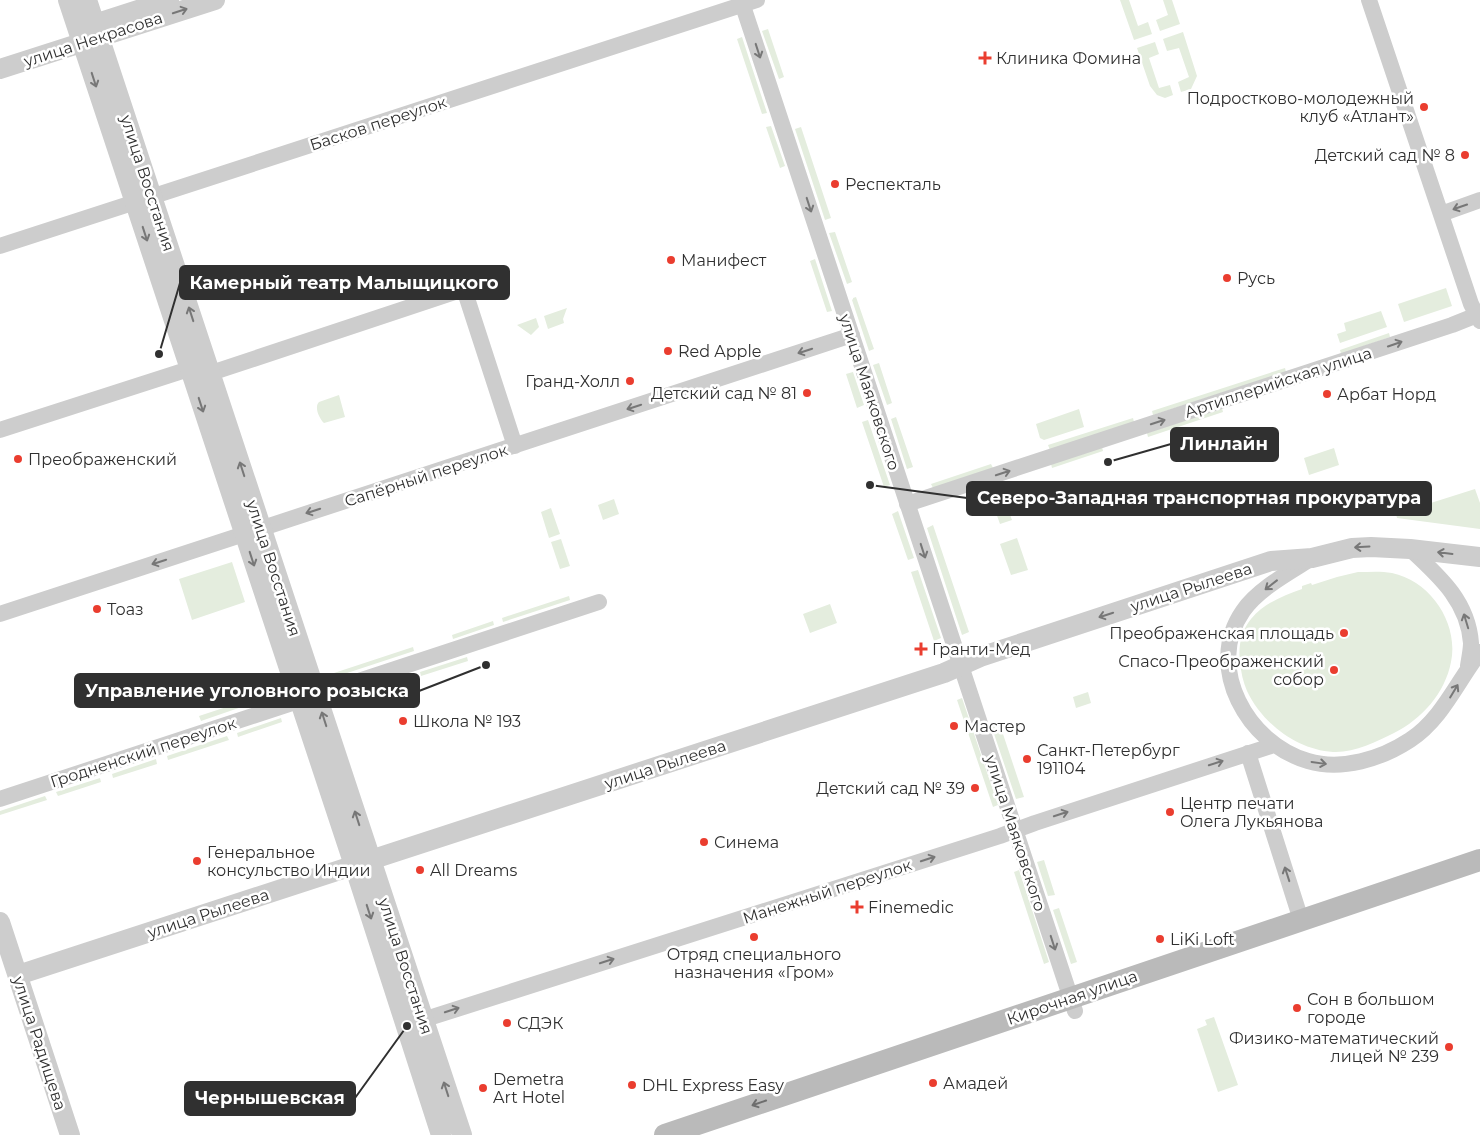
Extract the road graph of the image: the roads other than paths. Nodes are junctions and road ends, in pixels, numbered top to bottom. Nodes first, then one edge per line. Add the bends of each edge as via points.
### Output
1 (68, 0) edge
2 (87, 0) edge
3 (168, 0) edge
4 (215, 0) edge
5 (1369, 0) edge
6 (747, 2) edge
7 (88, 33) junction
8 (0, 55) edge
9 (0, 69) edge
10 (144, 199) junction
11 (1480, 200) edge
12 (1441, 214) junction
13 (0, 246) edge
14 (1478, 318) edge
15 (852, 335) junction
16 (189, 369) junction
17 (210, 373) junction
18 (0, 430) edge
19 (514, 446) junction
20 (907, 504) junction
21 (252, 531) junction
22 (1410, 549) junction
23 (1480, 557) edge
24 (1312, 558) junction
25 (600, 602) dead end
26 (0, 614) edge
27 (1480, 652) edge
28 (960, 665) junction
29 (1467, 668) junction
30 (308, 698) junction
31 (1274, 745) junction
32 (1248, 753) junction
33 (0, 799) edge
34 (1015, 830) junction
35 (1480, 860) edge
36 (362, 863) junction
37 (1480, 872) edge
38 (1301, 920) junction
39 (0, 922) edge
40 (18, 975) junction
41 (1073, 1004) junction
42 (414, 1022) junction
43 (70, 1135) edge
44 (441, 1135) edge
45 (462, 1135) edge
46 (665, 1135) edge
47 (713, 1135) edge

1 - 7 street, улица Восстания
2 - 7 street, улица Восстания
3 - 7 street, улица Некрасова
7 -> 4 street, улица Некрасова
5 - 12 street
6 - 10 street, Басков переулок
6 -> 15 street, улица Маяковского
7 - 8 street, улица Некрасова
7 - 9 street, улица Некрасова
7 - 10 street, улица Восстания
10 - 13 street, Басков переулок
10 -> 16 street, улица Восстания
17 -> 10 street, улица Восстания
11 -> 12 street
12 - 14 street
20 -> 14 street, Артиллерийская улица
15 -> 19 street, Сапёрный переулок
15 - 20 street, улица Маяковского
16 - 17 street
16 - 18 street
16 -> 21 street, улица Восстания
17 - 19 street via 464,289
21 -> 17 street, улица Восстания
19 -> 21 street, Сапёрный переулок
20 -> 28 street, улица Маяковского
21 -> 26 street, Сапёрный переулок
21 - 30 street, улица Восстания
23 -> 22 street
22 -> 24 street via 1352,548
29 -> 22 street via 1471,645 1457,599 1442,579
24 -> 28 street, улица Рылеева via 1271,561
24 -> 31 street via 1264,590 1243,611 1232,631 1228,652 1236,695 1245,713
25 - 30 street, Гродненский переулок
27 - 29 street
28 - 34 street, улица Маяковского
28 - 36 street, улица Рылеева via 944,673
31 -> 29 street via 1309,762 1333,765 1375,757 1410,740 1427,726 1446,704
30 - 33 street, Гродненский переулок
30 - 36 street, улица Восстания
31 - 32 street
34 -> 32 street, Манежный переулок
38 -> 32 street
34 -> 41 street, улица Маяковского
42 -> 34 street, Манежный переулок
35 - 38 main road, Кирочная улица
36 - 40 street, улица Рылеева
36 - 42 street, улица Восстания
37 - 41 main road, Кирочная улица
38 - 41 main road, Кирочная улица
39 - 40 street, улица Радищева
40 - 43 street, улица Радищева
41 -> 46 main road, Кирочная улица
41 - 47 main road, Кирочная улица
42 - 44 street, улица Восстания
45 -> 42 street, улица Восстания

